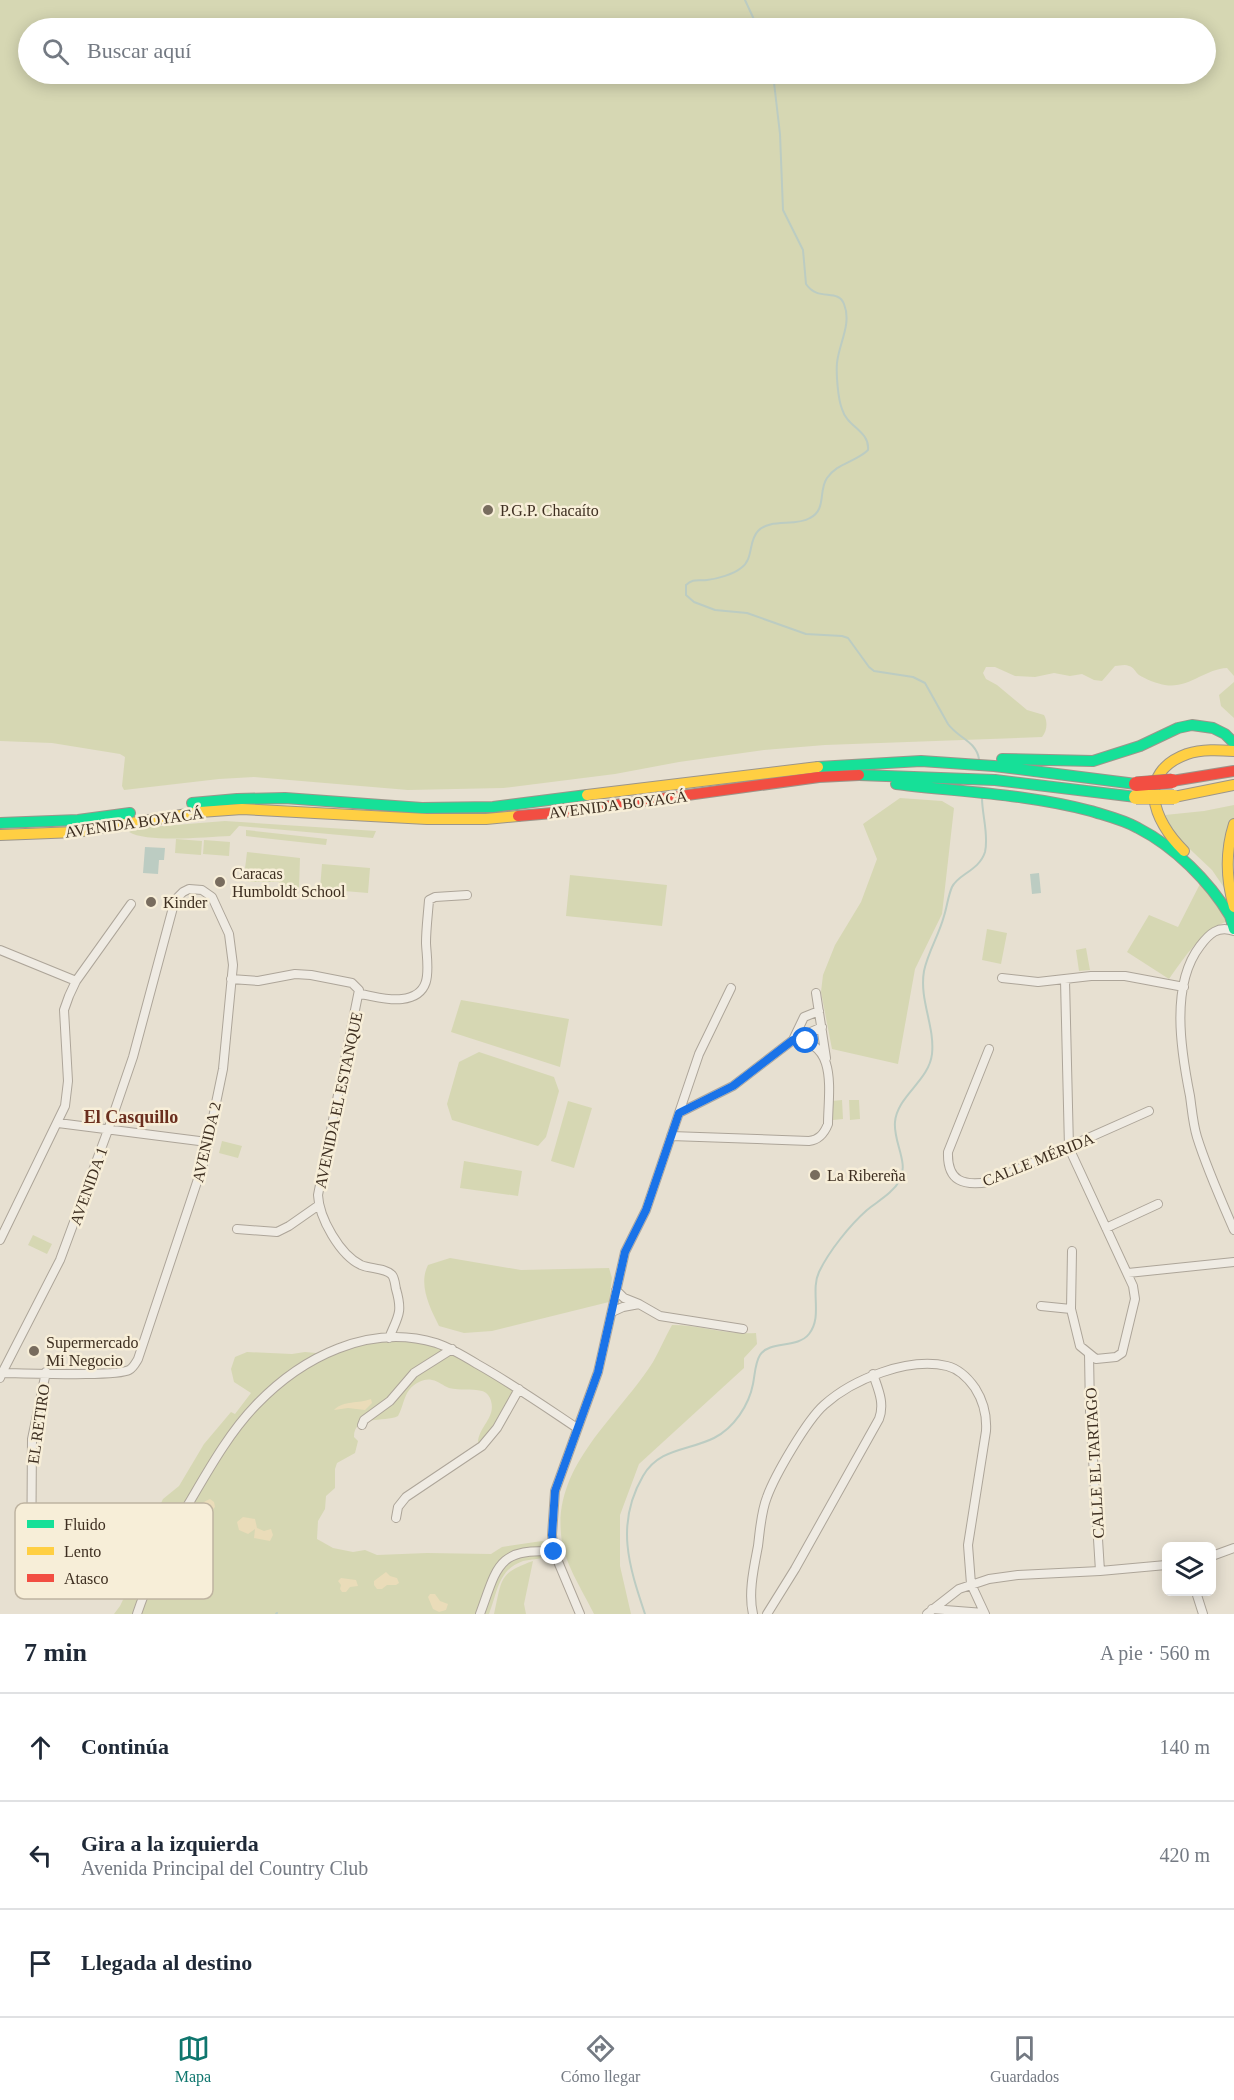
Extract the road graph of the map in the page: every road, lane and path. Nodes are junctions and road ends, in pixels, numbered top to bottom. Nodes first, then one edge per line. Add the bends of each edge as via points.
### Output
1 (1232, 740) edge
2 (1234, 751) edge
3 (1234, 771) edge
4 (958, 772) junction
5 (995, 774) junction
6 (1234, 785) edge
7 (1136, 790) junction
8 (0, 823) edge
9 (1234, 824) edge
10 (0, 835) edge
11 (467, 895) dead end
12 (131, 904) dead end
13 (218, 908) joint
14 (1233, 921) edge
15 (0, 950) edge
16 (1002, 978) dead end
17 (231, 980) junction
18 (1065, 980) junction
19 (76, 981) junction
20 (1184, 987) junction
21 (731, 988) dead end
22 (816, 993) dead end
23 (360, 994) junction
24 (819, 1011) junction
25 (822, 1027) junction
26 (793, 1040) junction
27 (989, 1049) dead end
28 (826, 1061) junction
29 (1149, 1111) dead end
30 (679, 1113) junction
31 (57, 1123) junction
32 (108, 1130) junction
33 (671, 1136) junction
34 (207, 1142) junction
35 (1069, 1148) junction
36 (1158, 1204) dead end
37 (319, 1205) junction
38 (1106, 1228) junction
39 (237, 1229) dead end
40 (1234, 1230) edge
41 (0, 1240) edge
42 (1072, 1251) dead end
43 (1234, 1262) edge
44 (1128, 1273) junction
45 (616, 1290) junction
46 (639, 1304) junction
47 (1041, 1306) dead end
48 (1071, 1309) junction
49 (612, 1312) junction
50 (743, 1329) dead end
51 (390, 1338) junction
52 (452, 1349) junction
53 (1089, 1354) junction
54 (45, 1372) junction
55 (873, 1374) junction
56 (1, 1375) edge
57 (519, 1389) junction
58 (362, 1425) dead end
59 (576, 1428) junction
60 (32, 1503) edge
61 (189, 1503) edge
62 (396, 1518) dead end
63 (1234, 1548) edge
64 (554, 1552) junction
65 (1216, 1555) edge
66 (1162, 1565) edge
67 (1100, 1571) junction
68 (971, 1584) junction
69 (1197, 1596) edge
70 (143, 1599) edge
71 (930, 1612) edge
72 (137, 1614) edge
73 (480, 1614) edge
74 (580, 1614) edge
75 (753, 1614) edge
76 (767, 1614) edge
77 (985, 1614) edge
78 (1203, 1614) edge

1 - 5 highway via 1214,728 1192,725 1093,761
2 - 14 highway via 1200,752 1178,758 1160,774 1153,797 1156,814 1168,834 1215,882
3 - 7 highway, bridge
4 - 5 highway
4 - 5 highway
4 - 8 highway, AVENIDA BOYACÁ via 934,761 800,768 493,807 422,808 285,798 237,799 78,820
4 - 10 highway, AVENIDA BOYACÁ via 897,784 878,774 819,777 486,819 242,809 76,832
5 - 7 highway
5 - 14 highway via 1136,826 1200,875
6 - 7 highway, bridge via 1174,797
9 - 14 highway via 1227,862
11 - 23 street via 429,900 428,973 421,990 399,1000
12 - 19 street
13 - 17 street, AVENIDA 2 via 231,946
13 - 32 street, AVENIDA 1 via 207,893 196,889 183,891 175,900 134,1057
14 - 20 street via 1206,939 1192,957
15 - 19 street
16 - 18 street
17 - 23 street, AVENIDA EL ESTANQUE via 312,975 352,983
17 - 34 street, AVENIDA 2 via 223,1069
18 - 20 street via 1125,976
18 - 35 street
19 - 31 street via 64,1010 68,1081
20 - 40 street via 1182,1056 1197,1135
21 - 30 street via 703,1045
22 - 24 street
23 - 37 street, AVENIDA EL ESTANQUE
24 - 25 street
24 - 26 street via 804,1017
25 - 26 street
25 - 28 street
26 - 28 street via 817,1047
26 - 30 street via 733,1086
27 - 35 street, CALLE MÉRIDA via 948,1152 951,1173 964,1182 989,1182
28 - 33 street via 828,1124 818,1138 809,1141
29 - 35 street, CALLE MÉRIDA
30 - 33 street
31 - 32 street
31 - 41 street
32 - 34 street
32 - 56 street, AVENIDA 1 via 60,1260
33 - 45 street via 646,1210 625,1252
34 - 54 street, AVENIDA 2 via 199,1179 132,1368 117,1373
35 - 38 street
36 - 38 street
37 - 39 street via 277,1232
37 - 51 street, AVENIDA EL ESTANQUE via 329,1229 351,1258 393,1276 400,1311
38 - 44 street
42 - 48 street, CALLE EL TARTAGO
43 - 44 street
44 - 53 street via 1135,1299 1122,1353 1107,1359
45 - 46 street
45 - 49 street
46 - 49 street
46 - 50 street via 660,1316
47 - 48 street
48 - 53 street, CALLE EL TARTAGO via 1080,1346
49 - 59 street via 598,1372
51 - 52 street via 422,1340
51 - 61 street via 361,1340 339,1348 307,1363 282,1381 232,1434
52 - 57 street
52 - 58 street via 414,1373
53 - 67 street, CALLE EL TARTAGO
54 - 56 street
54 - 60 street, EL RETIRO via 32,1439
55 - 68 street via 910,1366 947,1366 969,1379 983,1403 986,1431 968,1545
55 - 75 street via 824,1405 808,1424 772,1485 759,1540
55 - 76 street via 882,1400 879,1419
57 - 59 street
57 - 62 street via 482,1446 406,1497
59 - 64 street via 555,1491
63 - 65 street
64 - 73 street via 534,1550 506,1558 495,1571
64 - 74 street
66 - 67 street
67 - 68 street via 1018,1575
68 - 71 street
68 - 77 street
69 - 78 street
70 - 72 street
71 - 77 street

